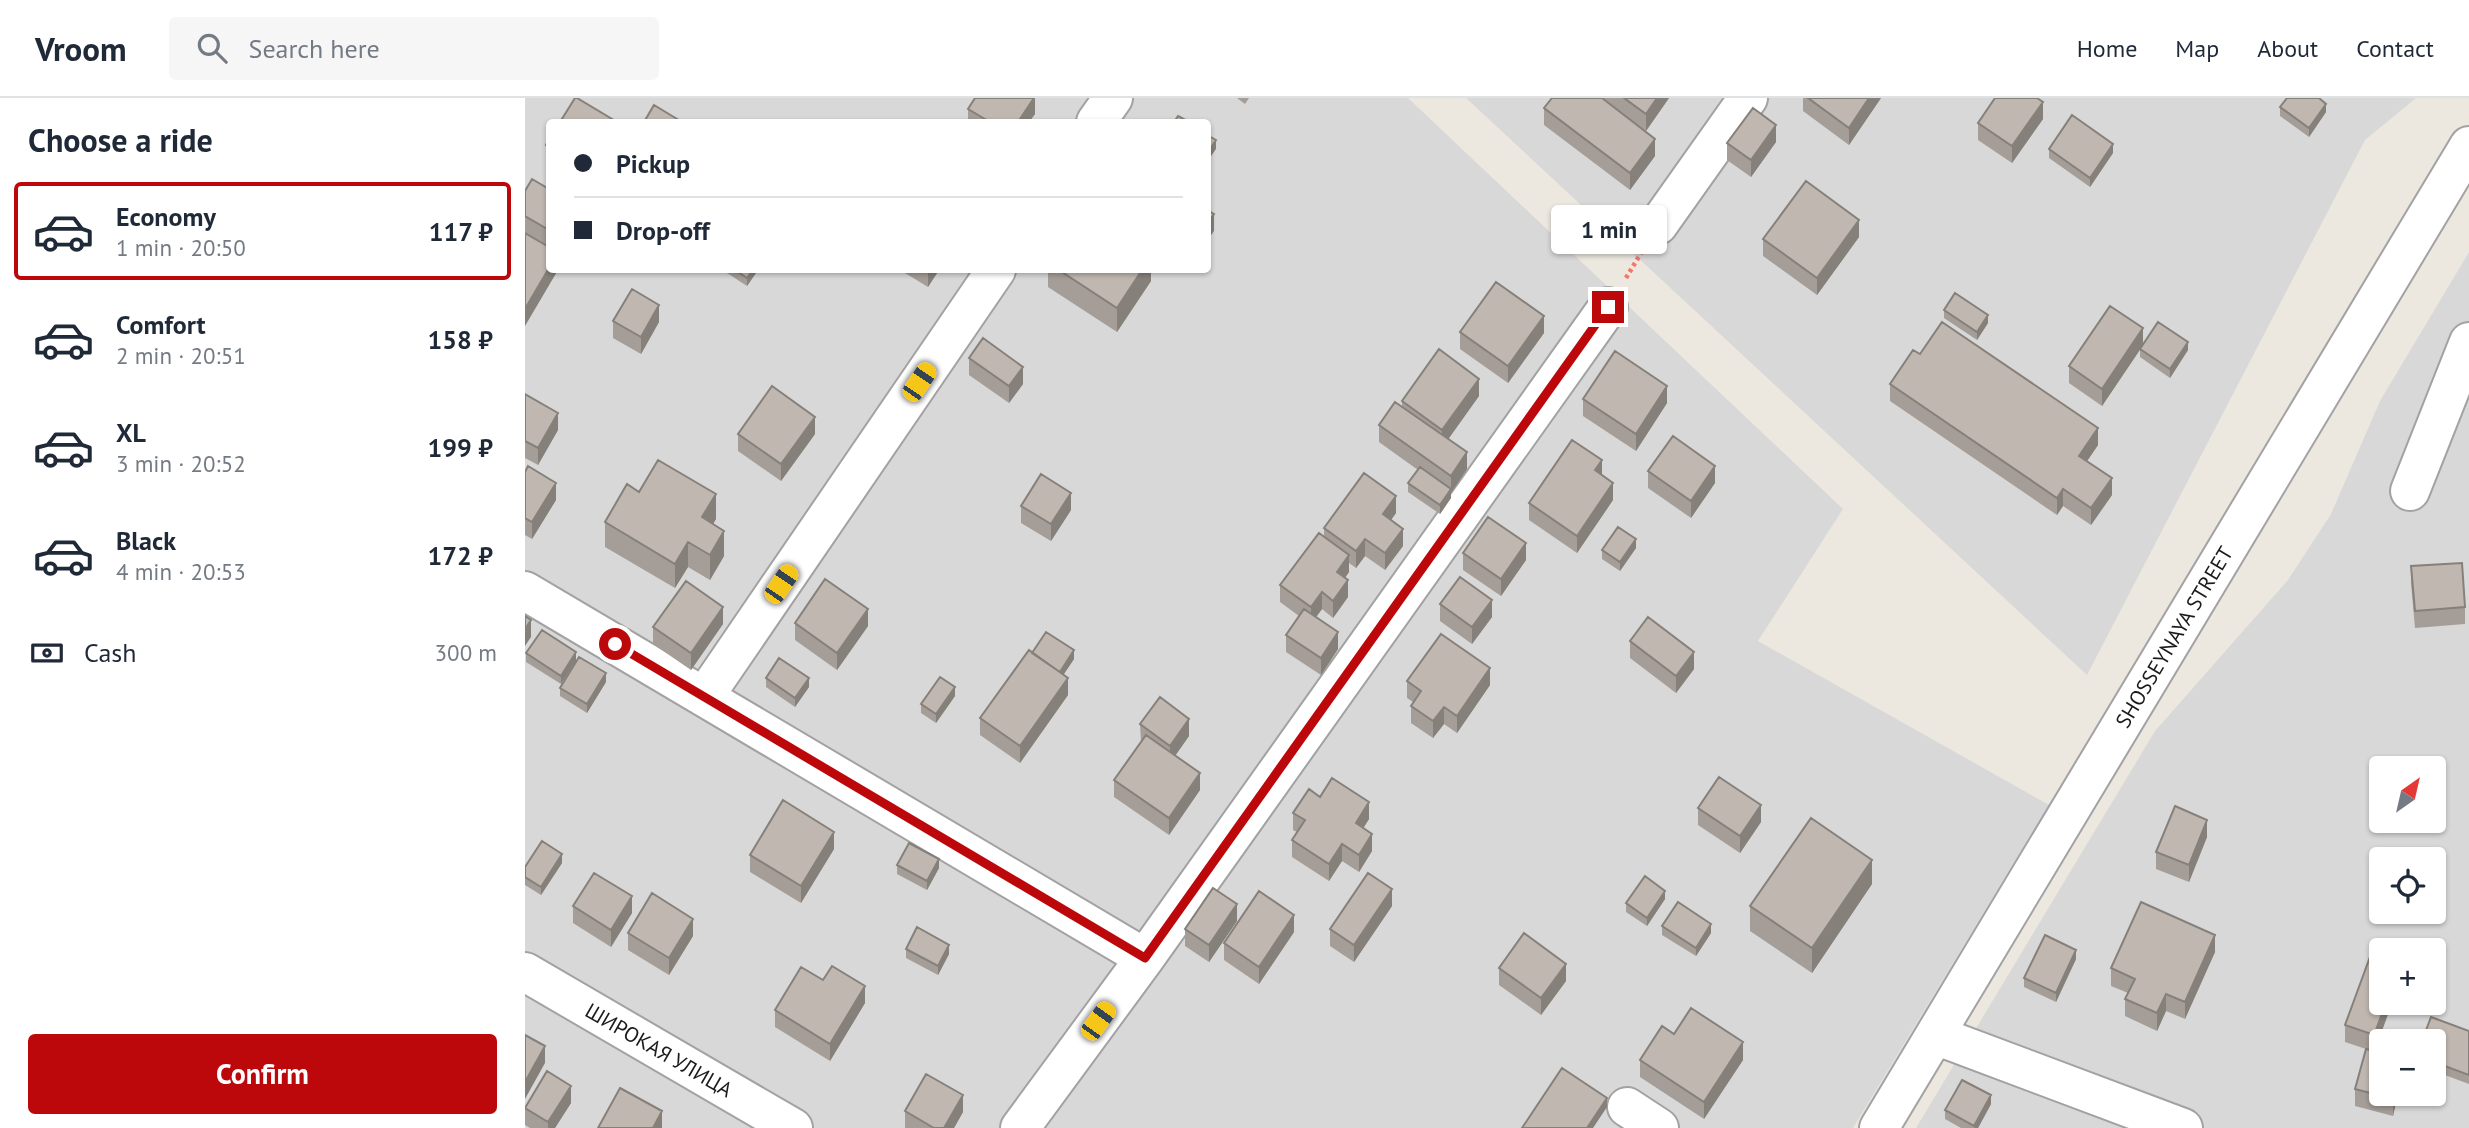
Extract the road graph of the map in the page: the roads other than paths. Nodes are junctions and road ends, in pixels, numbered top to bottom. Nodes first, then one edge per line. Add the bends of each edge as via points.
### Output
1 (1113, 98) edge
2 (1748, 98) edge
3 (1098, 119) edge
4 (2469, 146) edge
5 (1658, 225) road end
6 (994, 273) edge
7 (1608, 307) road end
8 (2469, 342) edge
9 (2410, 491) dead end
10 (525, 591) edge
11 (704, 697) junction
12 (1145, 958) junction
13 (525, 972) edge
14 (1935, 1035) junction
15 (1627, 1107) dead end
16 (793, 1128) edge
17 (1020, 1128) edge
18 (1659, 1128) edge
19 (1879, 1128) edge
20 (2183, 1128) edge

1 - 3 street
2 - 5 street
4 - 14 street, SHOSSEYNAYA STREET
6 - 11 street
7 - 12 street
8 - 9 street
10 - 11 street
11 - 12 street
12 - 17 street
13 - 16 street, ШИРОКАЯ УЛИЦА
14 - 19 street, SHOSSEYNAYA STREET
14 - 20 street
15 - 18 street

